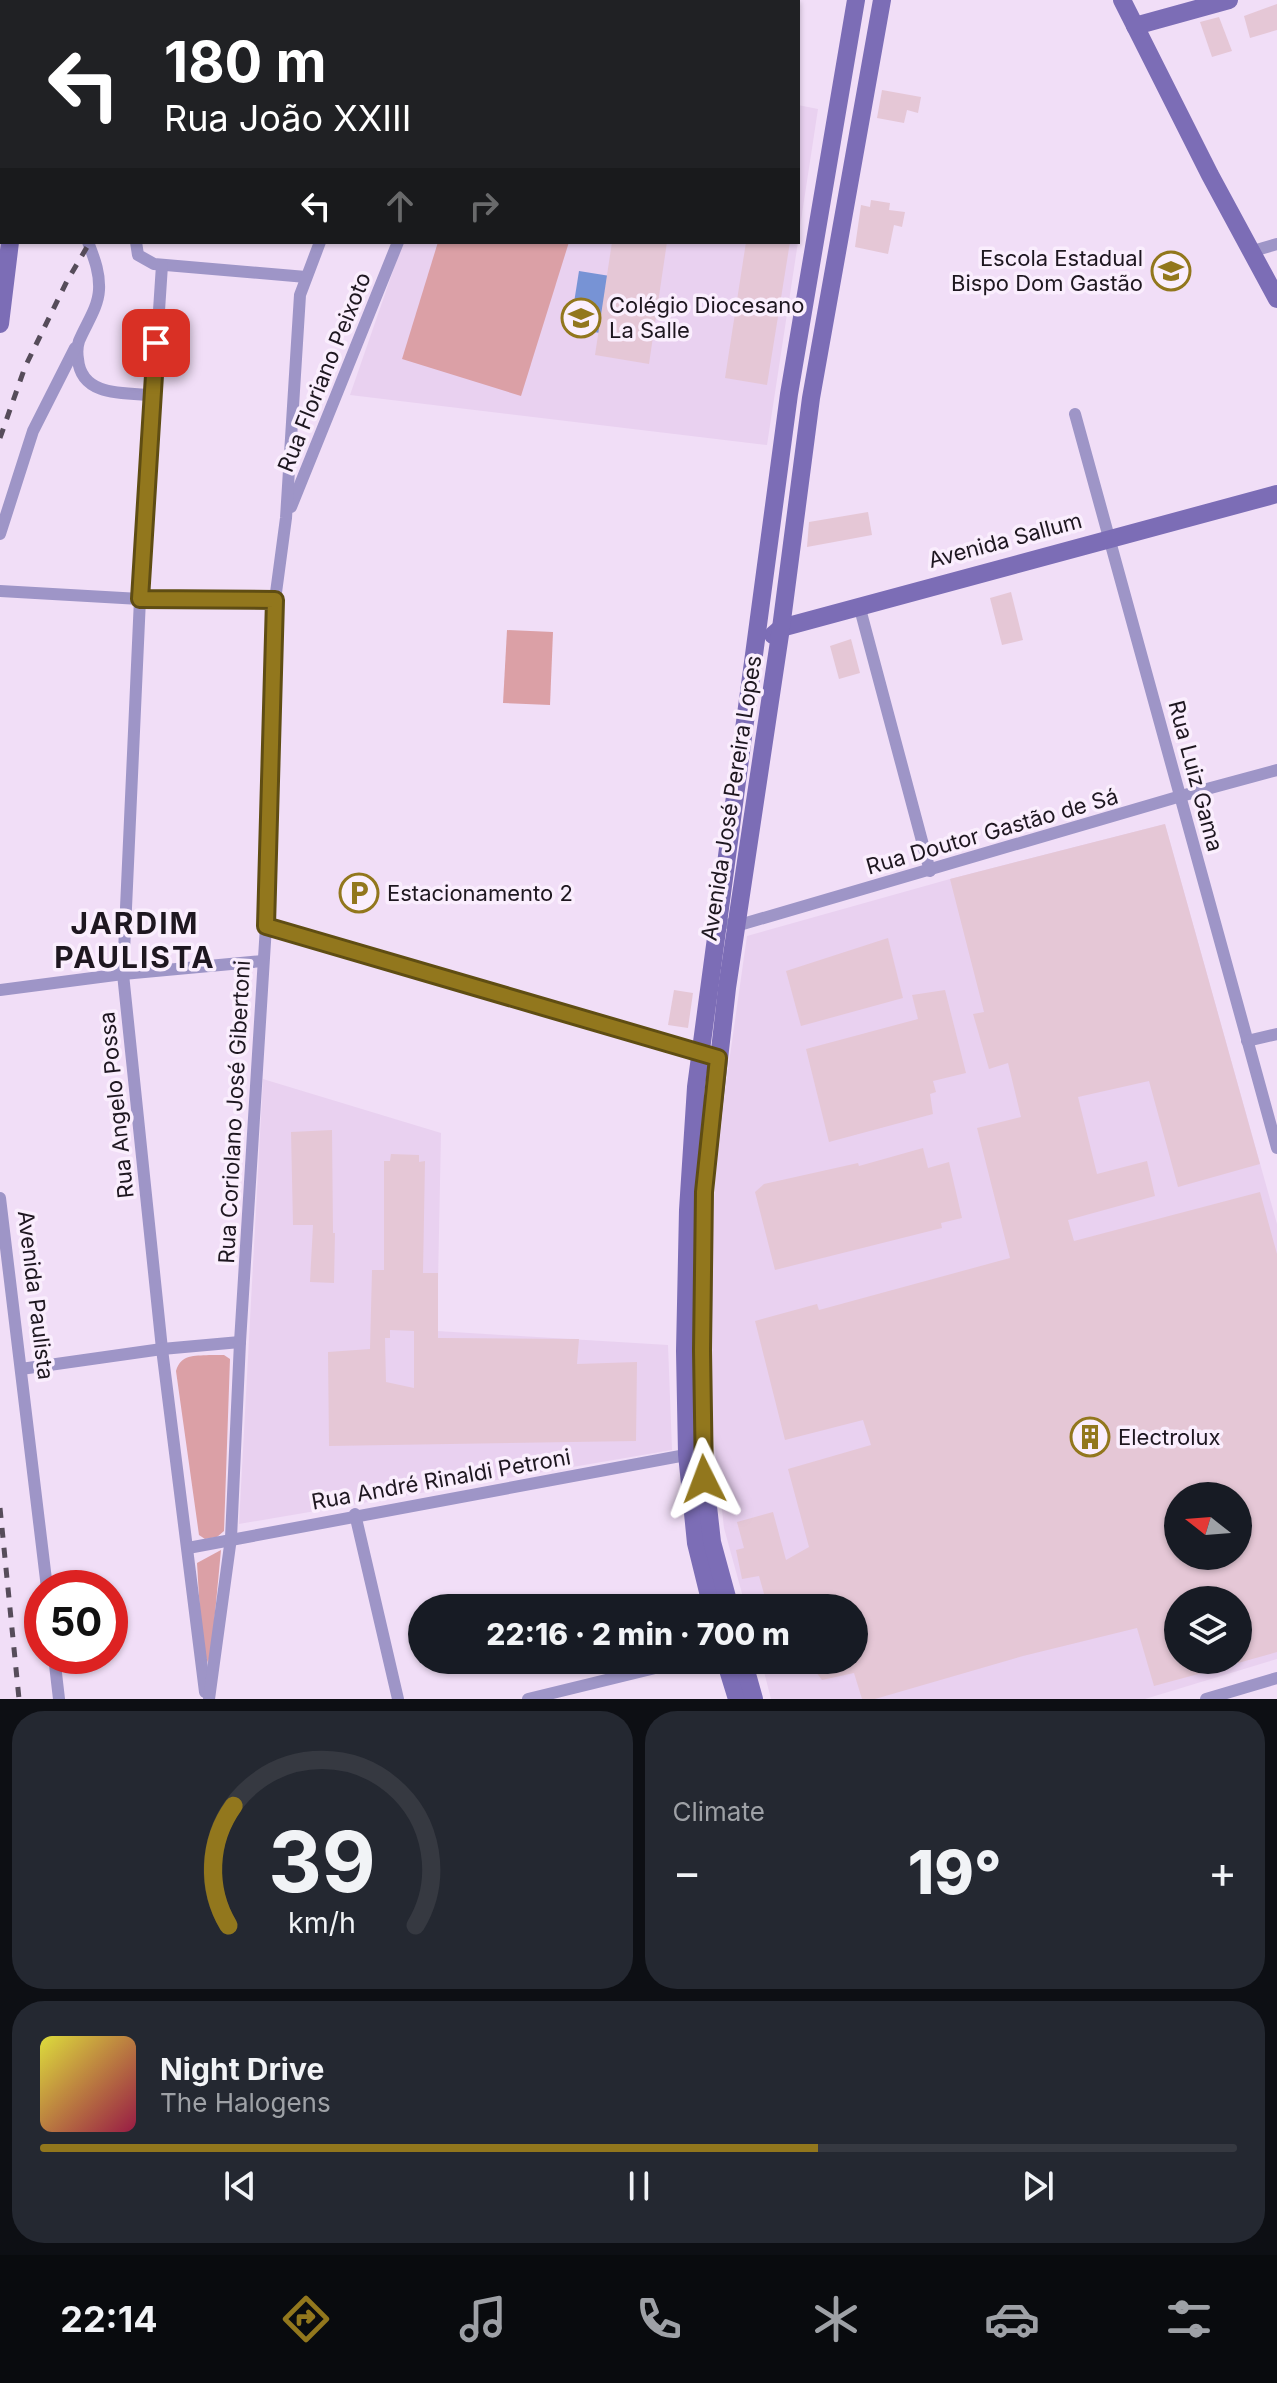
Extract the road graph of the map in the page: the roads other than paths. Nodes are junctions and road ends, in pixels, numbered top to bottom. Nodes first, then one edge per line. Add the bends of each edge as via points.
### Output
1 (856, 0) edge
2 (882, 0) edge
3 (1229, 0) edge
4 (1124, 1) edge
5 (1135, 26) junction
6 (10, 244) edge
7 (89, 244) edge
8 (136, 244) edge
9 (319, 244) edge
10 (397, 244) edge
11 (1277, 244) edge
12 (1253, 251) junction
13 (162, 265) junction
14 (306, 277) junction
15 (1277, 299) edge
16 (0, 324) edge
17 (77, 345) junction
18 (789, 394) junction
19 (153, 395) junction
20 (811, 398) junction
21 (1075, 414) dead end
22 (1277, 494) edge
23 (286, 518) junction
24 (0, 534) edge
25 (1110, 537) junction
26 (0, 591) edge
27 (140, 599) junction
28 (275, 600) junction
29 (859, 605) junction
30 (781, 628) junction
31 (755, 652) junction
32 (1277, 770) edge
33 (1181, 796) junction
34 (930, 871) junction
35 (728, 924) junction
36 (266, 926) junction
37 (263, 961) junction
38 (123, 974) junction
39 (0, 990) edge
40 (1277, 1034) edge
41 (1247, 1041) junction
42 (709, 1056) junction
43 (1277, 1148) edge
44 (0, 1198) edge
45 (240, 1342) junction
46 (162, 1349) junction
47 (21, 1369) junction
48 (695, 1454) junction
49 (355, 1514) junction
50 (231, 1538) junction
51 (188, 1548) junction
52 (45, 1570) edge
53 (709, 1594) edge
54 (726, 1594) edge
55 (56, 1674) edge
56 (631, 1674) edge
57 (729, 1674) edge
58 (747, 1674) edge
59 (1277, 1678) edge
60 (59, 1699) edge
61 (207, 1699) edge
62 (398, 1699) edge
63 (528, 1699) edge
64 (737, 1699) edge
65 (754, 1699) edge
66 (1206, 1699) edge

1 - 18 main road, Avenida José Pereira Lopes
2 - 20 main road, Avenida José Pereira Lopes
3 - 5 main road
4 - 5 main road
5 - 12 main road
6 - 16 main road
7 - 17 street via 98,267 99,291
8 - 13 street via 138,255
9 - 14 street, Rua Coriolano José Gibertoni
10 - 23 street, Rua Floriano Peixoto
11 - 12 street
12 - 15 main road
13 - 14 street
13 - 19 street, Rua Angelo Possa
14 - 23 street, Rua Coriolano José Gibertoni via 300,295
17 - 19 street via 81,371 97,388
17 - 24 street via 33,431
18 - 20 main road
18 - 31 main road, Avenida José Pereira Lopes
19 - 27 street, Rua Angelo Possa
20 - 30 main road, Avenida José Pereira Lopes
21 - 25 street, Rua Luiz Gama
22 - 25 main road, Avenida Sallum
23 - 28 street, Rua Coriolano José Gibertoni
25 - 29 main road, Avenida Sallum
25 - 33 street, Rua Luiz Gama
26 - 27 street
27 - 28 street
27 - 38 street, Rua Angelo Possa
28 - 36 street, Rua Coriolano José Gibertoni
29 - 30 main road, Avenida Sallum
29 - 34 street
30 - 31 main road, Avenida Sallum
30 - 35 main road, Avenida José Pereira Lopes
31 - 35 main road, Avenida José Pereira Lopes
32 - 33 street, Rua Doutor Gastão de Sá
33 - 34 street, Rua Doutor Gastão de Sá
33 - 41 street, Rua Luiz Gama
34 - 35 street, Rua Doutor Gastão de Sá
35 - 42 main road, Avenida José Pereira Lopes
36 - 37 street, Rua Coriolano José Gibertoni
36 - 42 street
37 - 38 street
37 - 45 street, Rua Coriolano José Gibertoni
38 - 39 street
38 - 46 street, Rua Angelo Possa
40 - 41 street
41 - 43 street, Rua Luiz Gama
42 - 48 main road, Avenida José Pereira Lopes
44 - 47 street, Avenida Paulista
45 - 46 street
45 - 50 street, Rua Coriolano José Gibertoni
46 - 47 street
46 - 51 street, Rua Angelo Possa
47 - 52 street, Avenida Paulista
48 - 49 street, Rua André Rinaldi Petroni
48 - 53 main road, Avenida José Pereira Lopes via 696,1543
48 - 54 main road, Avenida José Pereira Lopes
49 - 50 street, Rua André Rinaldi Petroni
49 - 62 street
50 - 51 street, Rua André Rinaldi Petroni
50 - 61 street, Rua Coriolano José Gibertoni
51 - 61 street, Rua Angelo Possa
55 - 60 street
56 - 63 street
57 - 64 main road
58 - 65 main road
59 - 66 street

